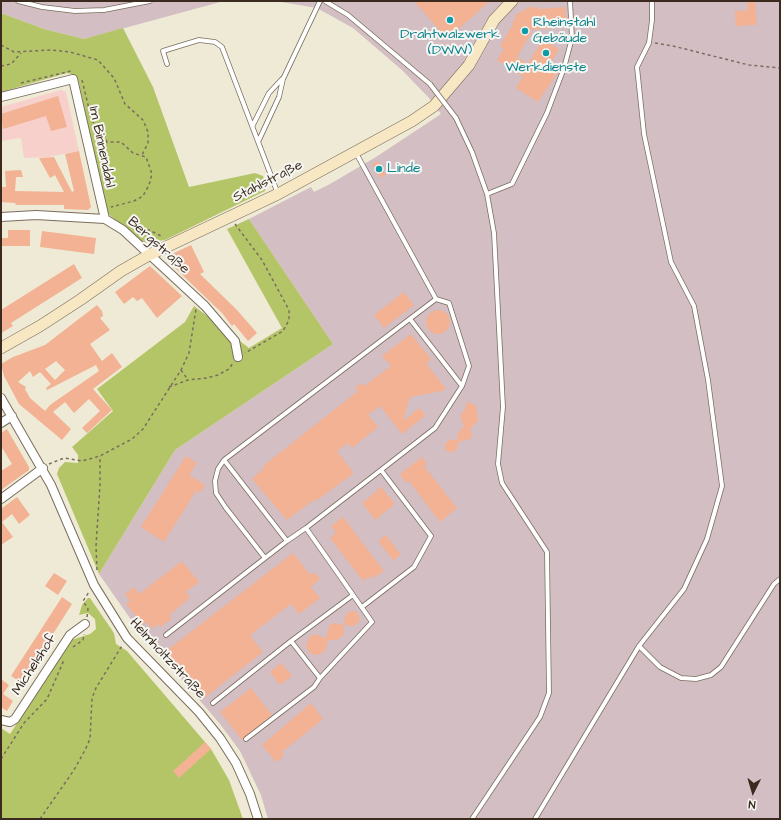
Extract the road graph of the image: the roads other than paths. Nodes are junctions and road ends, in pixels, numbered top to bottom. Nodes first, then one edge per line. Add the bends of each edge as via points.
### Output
1 (18, 1) edge
2 (150, 1) edge
3 (320, 1) edge
4 (325, 1) edge
5 (512, 1) edge
6 (570, 1) edge
7 (652, 1) edge
8 (167, 64) dead end
9 (283, 79) junction
10 (1, 97) edge
11 (253, 125) junction
12 (259, 140) junction
13 (356, 153) junction
14 (278, 194) junction
15 (487, 194) junction
16 (1, 217) edge
17 (105, 219) junction
18 (149, 255) junction
19 (436, 299) junction
20 (410, 319) junction
21 (1, 348) edge
22 (238, 358) road end
23 (462, 386) junction
24 (1, 398) edge
25 (12, 416) junction
26 (1, 423) edge
27 (224, 460) junction
28 (43, 468) junction
29 (381, 470) junction
30 (1, 499) edge
31 (306, 528) junction
32 (287, 541) junction
33 (265, 558) junction
34 (780, 579) edge
35 (353, 595) junction
36 (362, 607) junction
37 (85, 624) road end
38 (166, 635) dead end
39 (291, 641) junction
40 (638, 646) junction
41 (320, 678) junction
42 (213, 702) dead end
43 (1, 720) edge
44 (246, 739) dead end
45 (258, 819) edge
46 (472, 819) edge
47 (535, 819) edge

1 - 2 lane via 75,11 104,10
3 - 9 lane
4 - 15 lane, bridge via 348,15 430,84 456,118
5 - 13 street, Stahlstraße via 494,20 469,65 434,106
6 - 15 lane via 572,38 547,113 512,184
7 - 40 lane via 649,43 637,67 644,134 671,262 694,306 708,380 722,486 707,539 684,589
8 - 11 lane via 163,51 199,40 215,42 222,47
9 - 11 lane via 269,92
9 - 12 lane via 279,97
10 - 17 street, Im Binnendahl via 73,79
11 - 12 lane
12 - 14 lane
13 - 14 street, Stahlstraße
13 - 19 lane
14 - 18 street, Stahlstraße
15 - 46 lane via 494,233 503,407 498,464 502,483 547,552 549,693 540,717
16 - 17 street, Bergstraße via 36,214
17 - 18 street, Bergstraße via 123,230
18 - 21 street, Stahlstraße
18 - 22 street, Bergstraße via 205,306 235,341
19 - 20 lane
19 - 23 lane via 450,304 469,366
20 - 23 lane
20 - 27 lane
23 - 29 lane via 436,428
24 - 25 street, Helmholtzstraße
25 - 26 street
25 - 28 street, Helmholtzstraße
27 - 32 lane
27 - 33 lane via 215,481 216,493
28 - 30 street
28 - 45 street, Helmholtzstraße via 94,585 127,638 199,712 220,738 236,763
29 - 31 lane
29 - 36 lane via 430,536 414,567
31 - 32 lane
31 - 35 lane
32 - 33 lane
33 - 38 lane
34 - 40 lane via 774,584 721,666 711,675 696,679 681,678 660,667
35 - 36 lane
35 - 39 lane
36 - 41 lane via 372,622
37 - 43 street, Michelshof via 70,635 15,719 10,722
39 - 41 lane
39 - 42 lane
40 - 47 lane
41 - 44 lane via 314,687

